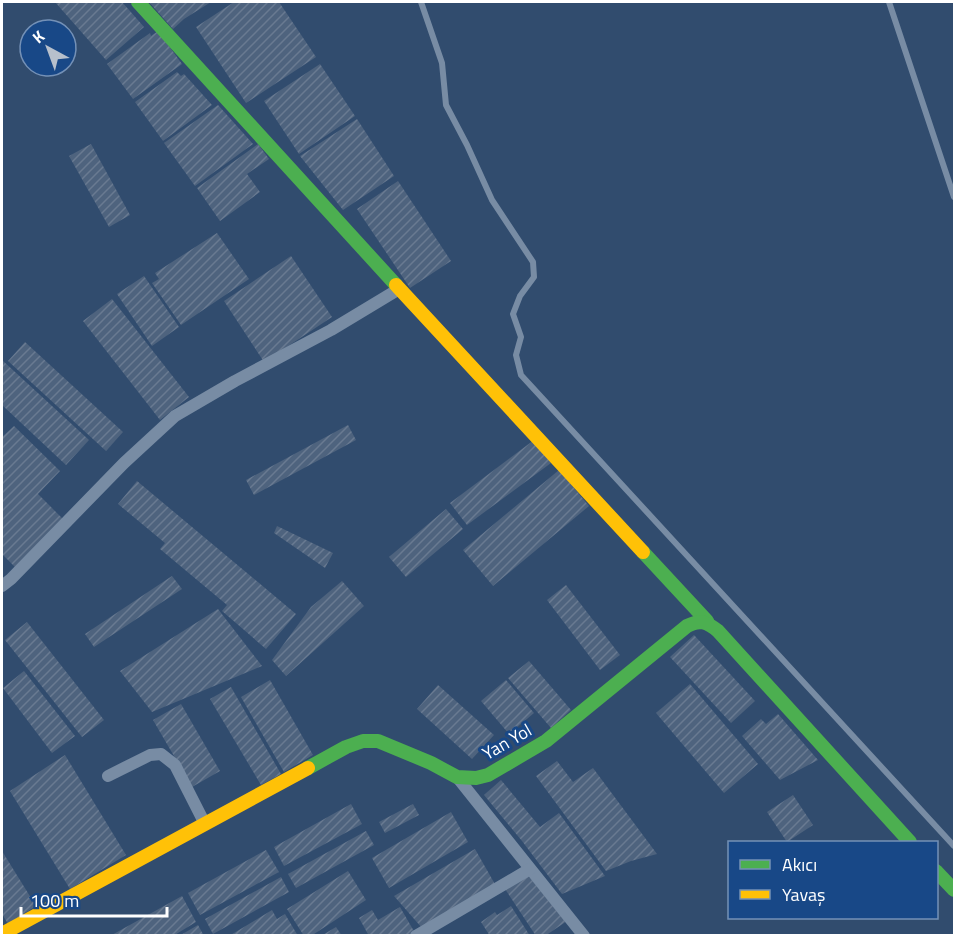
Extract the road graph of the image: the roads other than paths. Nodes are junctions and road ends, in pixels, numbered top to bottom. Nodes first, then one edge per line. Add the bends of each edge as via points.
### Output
1 (138, 2) edge
2 (421, 2) edge
3 (889, 2) edge
4 (954, 197) edge
5 (399, 289) junction
6 (2, 586) edge
7 (707, 621) junction
8 (108, 776) dead end
9 (457, 777) junction
10 (205, 824) junction
11 (908, 841) edge
12 (954, 846) edge
13 (530, 869) junction
14 (938, 873) edge
15 (954, 890) edge
16 (2, 934) edge
17 (416, 936) edge
18 (584, 936) edge

1 - 5 street
2 - 12 lane via 442,63 446,105 492,201 533,262 534,277 513,314 520,337 516,355 520,375
3 - 4 lane
5 - 6 street via 175,416
5 - 7 street
7 - 9 street, Yan Yol via 698,619 687,626 546,741 488,775
7 - 11 street
8 - 10 street via 150,755 161,754 175,765
9 - 10 street, Yan Yol via 394,746 363,741
9 - 13 street
10 - 16 street, Yan Yol
13 - 17 street
13 - 18 street
14 - 15 street

